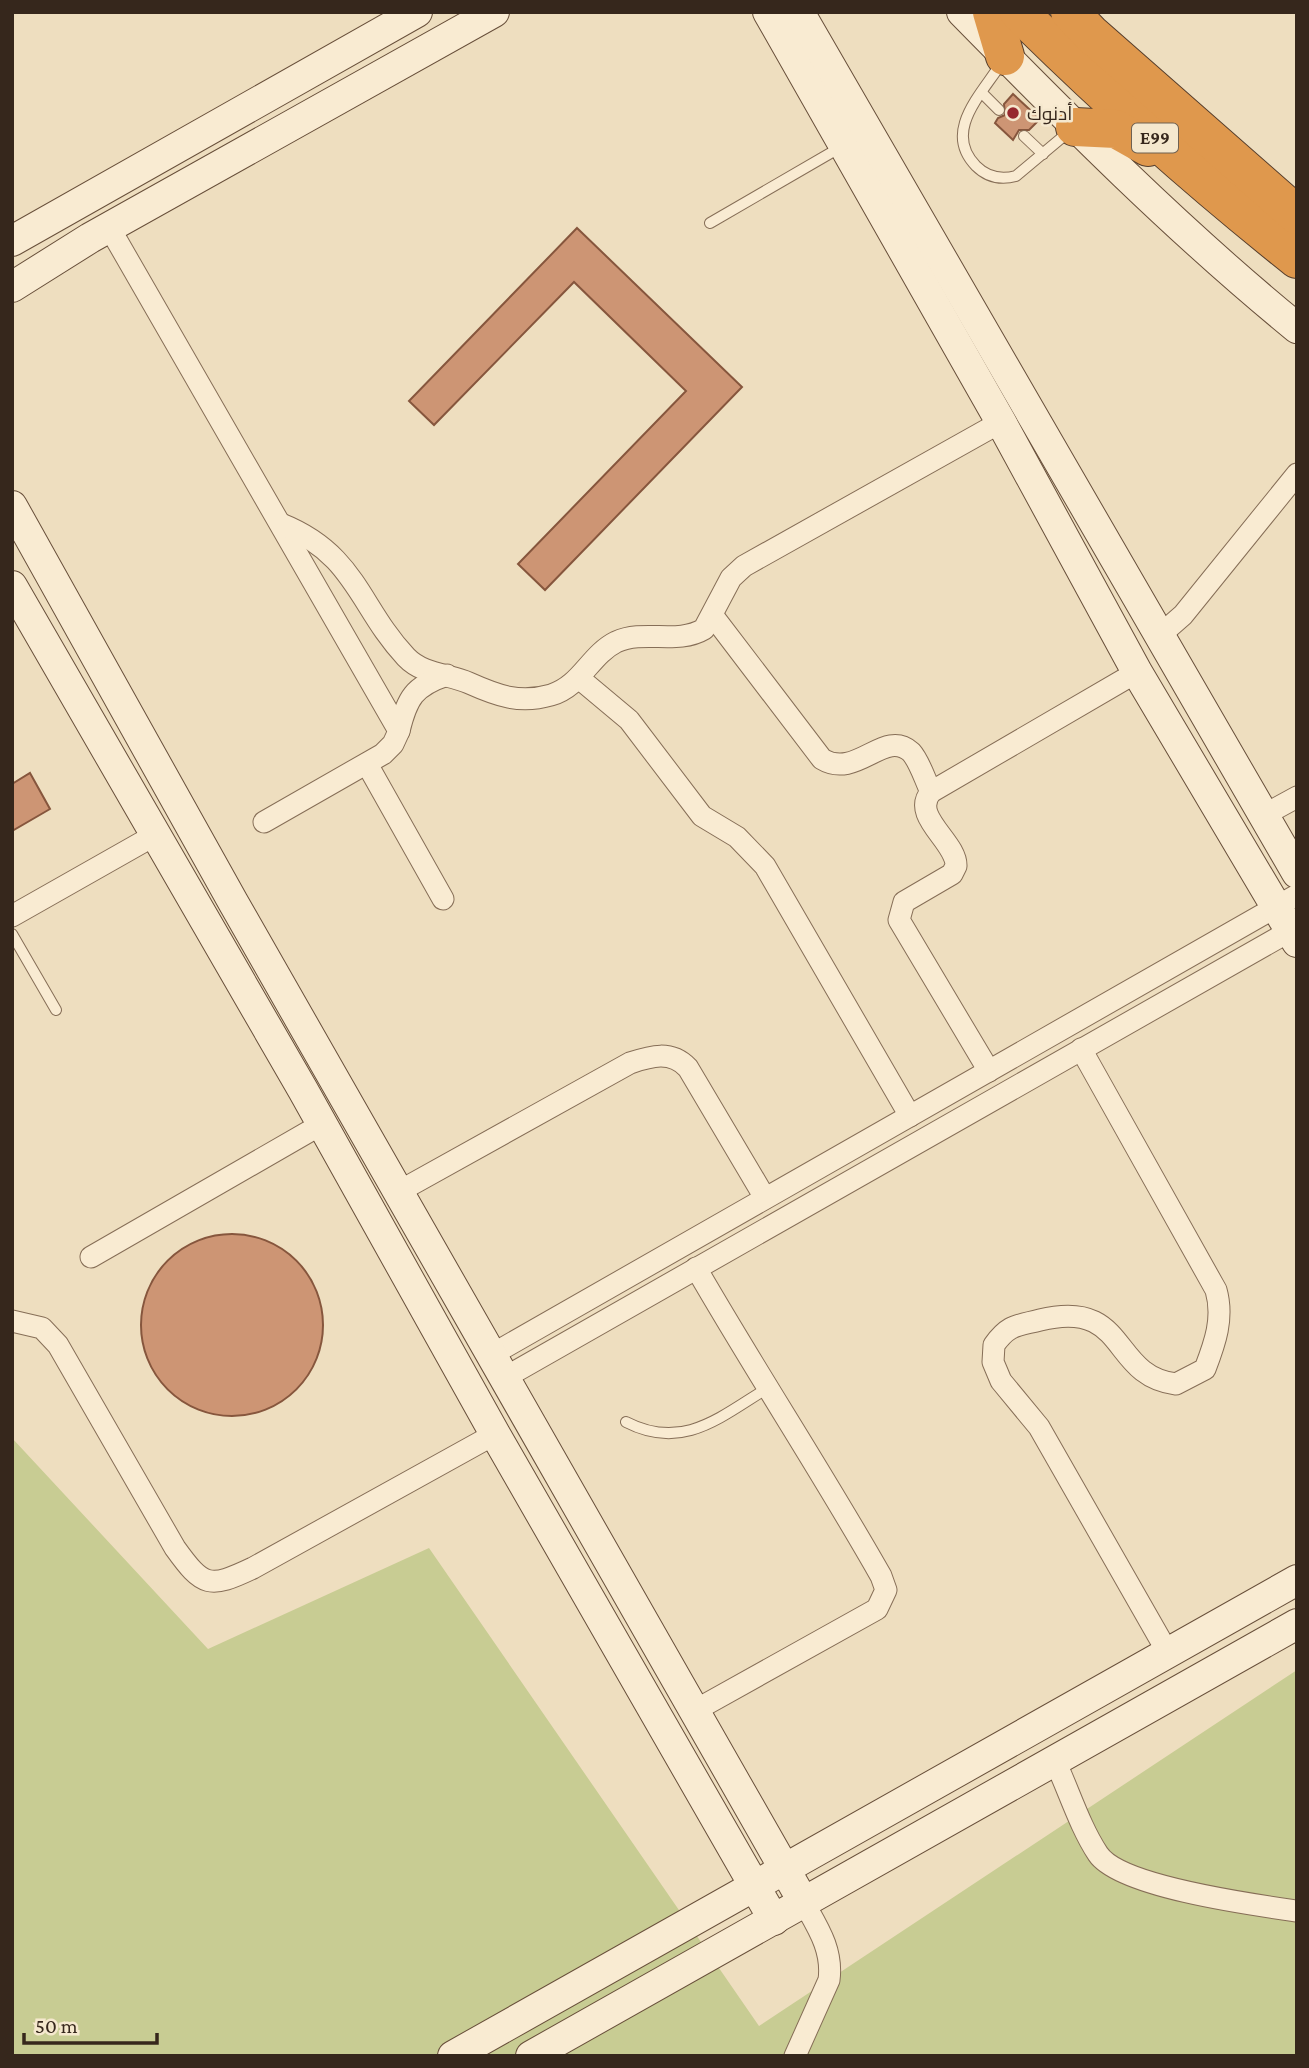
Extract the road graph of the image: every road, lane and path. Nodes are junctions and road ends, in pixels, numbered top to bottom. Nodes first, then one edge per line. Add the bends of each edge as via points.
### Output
1 (417, 12) edge
2 (494, 12) edge
3 (768, 12) edge
4 (799, 12) edge
5 (962, 12) edge
6 (992, 12) edge
7 (1019, 12) edge
8 (1070, 12) edge
9 (1005, 56) junction
10 (982, 93) junction
11 (999, 110) dead end
12 (1075, 127) junction
13 (1024, 136) dead end
14 (844, 145) junction
15 (1043, 154) junction
16 (164, 155) junction
17 (181, 187) junction
18 (1295, 210) edge
19 (1242, 215) junction
20 (710, 223) dead end
21 (109, 227) junction
22 (12, 240) edge
23 (1297, 259) edge
24 (12, 287) edge
25 (1297, 328) edge
26 (1001, 422) junction
27 (1297, 474) edge
28 (12, 506) edge
29 (281, 524) junction
30 (12, 586) edge
31 (713, 615) junction
32 (1159, 636) junction
33 (1137, 672) junction
34 (447, 675) junction
35 (580, 679) junction
36 (112, 685) junction
37 (71, 687) junction
38 (399, 731) junction
39 (367, 764) junction
40 (931, 792) junction
41 (1297, 797) edge
42 (1264, 815) junction
43 (264, 822) dead end
44 (155, 835) junction
45 (205, 852) junction
46 (170, 862) junction
47 (1297, 873) edge
48 (443, 899) dead end
49 (12, 916) edge
50 (1291, 920) edge
51 (12, 934) edge
52 (1130, 990) junction
53 (56, 1010) dead end
54 (1136, 1018) junction
55 (1081, 1049) junction
56 (989, 1071) junction
57 (910, 1116) junction
58 (322, 1124) junction
59 (398, 1192) junction
60 (765, 1198) junction
61 (91, 1257) dead end
62 (696, 1268) junction
63 (606, 1290) junction
64 (613, 1314) junction
65 (12, 1321) edge
66 (497, 1366) junction
67 (766, 1389) junction
68 (626, 1422) dead end
69 (495, 1434) junction
70 (1297, 1580) edge
71 (1297, 1624) edge
72 (1168, 1653) junction
73 (699, 1720) junction
74 (677, 1749) junction
75 (1055, 1762) junction
76 (784, 1869) junction
77 (755, 1886) junction
78 (804, 1903) junction
79 (1297, 1912) edge
80 (774, 1920) junction
81 (453, 2056) edge
82 (531, 2056) edge
83 (795, 2056) edge

1 - 16 street
2 - 17 street
3 - 14 street
4 - 32 street
5 - 9 street
6 - 9 highway
7 - 19 highway, E99
8 - 18 highway, E99
9 - 10 lane
9 - 12 street
10 - 11 lane
10 - 15 lane via 960,138 982,172 1016,176
12 - 15 lane
12 - 19 highway via 1107,127 1130,136 1217,204
12 - 25 street
13 - 15 lane
14 - 20 lane
14 - 26 street
16 - 17 street via 168,173
16 - 22 street
17 - 21 street
19 - 23 highway, E99
21 - 24 street
21 - 29 street
26 - 31 street via 759,556 731,578
26 - 33 street
27 - 32 street via 1183,615
28 - 36 street
29 - 34 street via 328,551 406,658
29 - 38 street
30 - 37 street
31 - 35 street via 696,634 636,636 614,643
31 - 40 street via 822,759 849,765 888,746 904,747 915,758
32 - 42 street
33 - 40 street
33 - 50 street
34 - 35 street via 505,699 553,695
34 - 38 street via 422,684 411,698
35 - 57 street via 629,720 702,816 744,843 765,866
36 - 37 street via 92,692
36 - 45 street
37 - 44 street
38 - 39 street via 393,744
39 - 43 street
39 - 48 street
40 - 56 street via 925,810 954,854 956,866 948,876 904,902 899,920
41 - 42 street
42 - 47 street
44 - 46 street
44 - 49 street
45 - 46 street via 186,850
45 - 59 street
46 - 58 street
50 - 52 street
50 - 54 street
51 - 53 lane
52 - 54 street via 1139,1006
52 - 56 street
54 - 55 street
55 - 62 street
55 - 72 street via 1216,1290 1217,1336 1205,1369 1176,1384 1148,1377 1108,1329 1071,1317 1017,1323 994,1345 993,1362 1001,1381 1040,1427
56 - 57 street
57 - 60 street
58 - 61 street
58 - 69 street
59 - 60 street via 630,1063 662,1055 688,1068
59 - 66 street
60 - 63 street
62 - 64 street
62 - 67 street
63 - 64 street via 605,1304
63 - 66 street
64 - 66 street
65 - 69 street via 41,1328 58,1345 175,1548 195,1576 208,1580 232,1578 253,1568
66 - 73 street
67 - 68 lane via 691,1431 664,1434
67 - 73 street via 823,1474 881,1576 885,1597 877,1609
69 - 74 street
70 - 72 street
71 - 75 street
72 - 76 street
73 - 74 street via 690,1744
73 - 76 street
74 - 77 street
75 - 78 street
75 - 79 street via 1099,1855 1111,1867 1155,1884
76 - 77 street
76 - 78 street
77 - 80 street
77 - 81 street
78 - 80 street
78 - 83 street via 825,1942 831,1967
80 - 82 street

